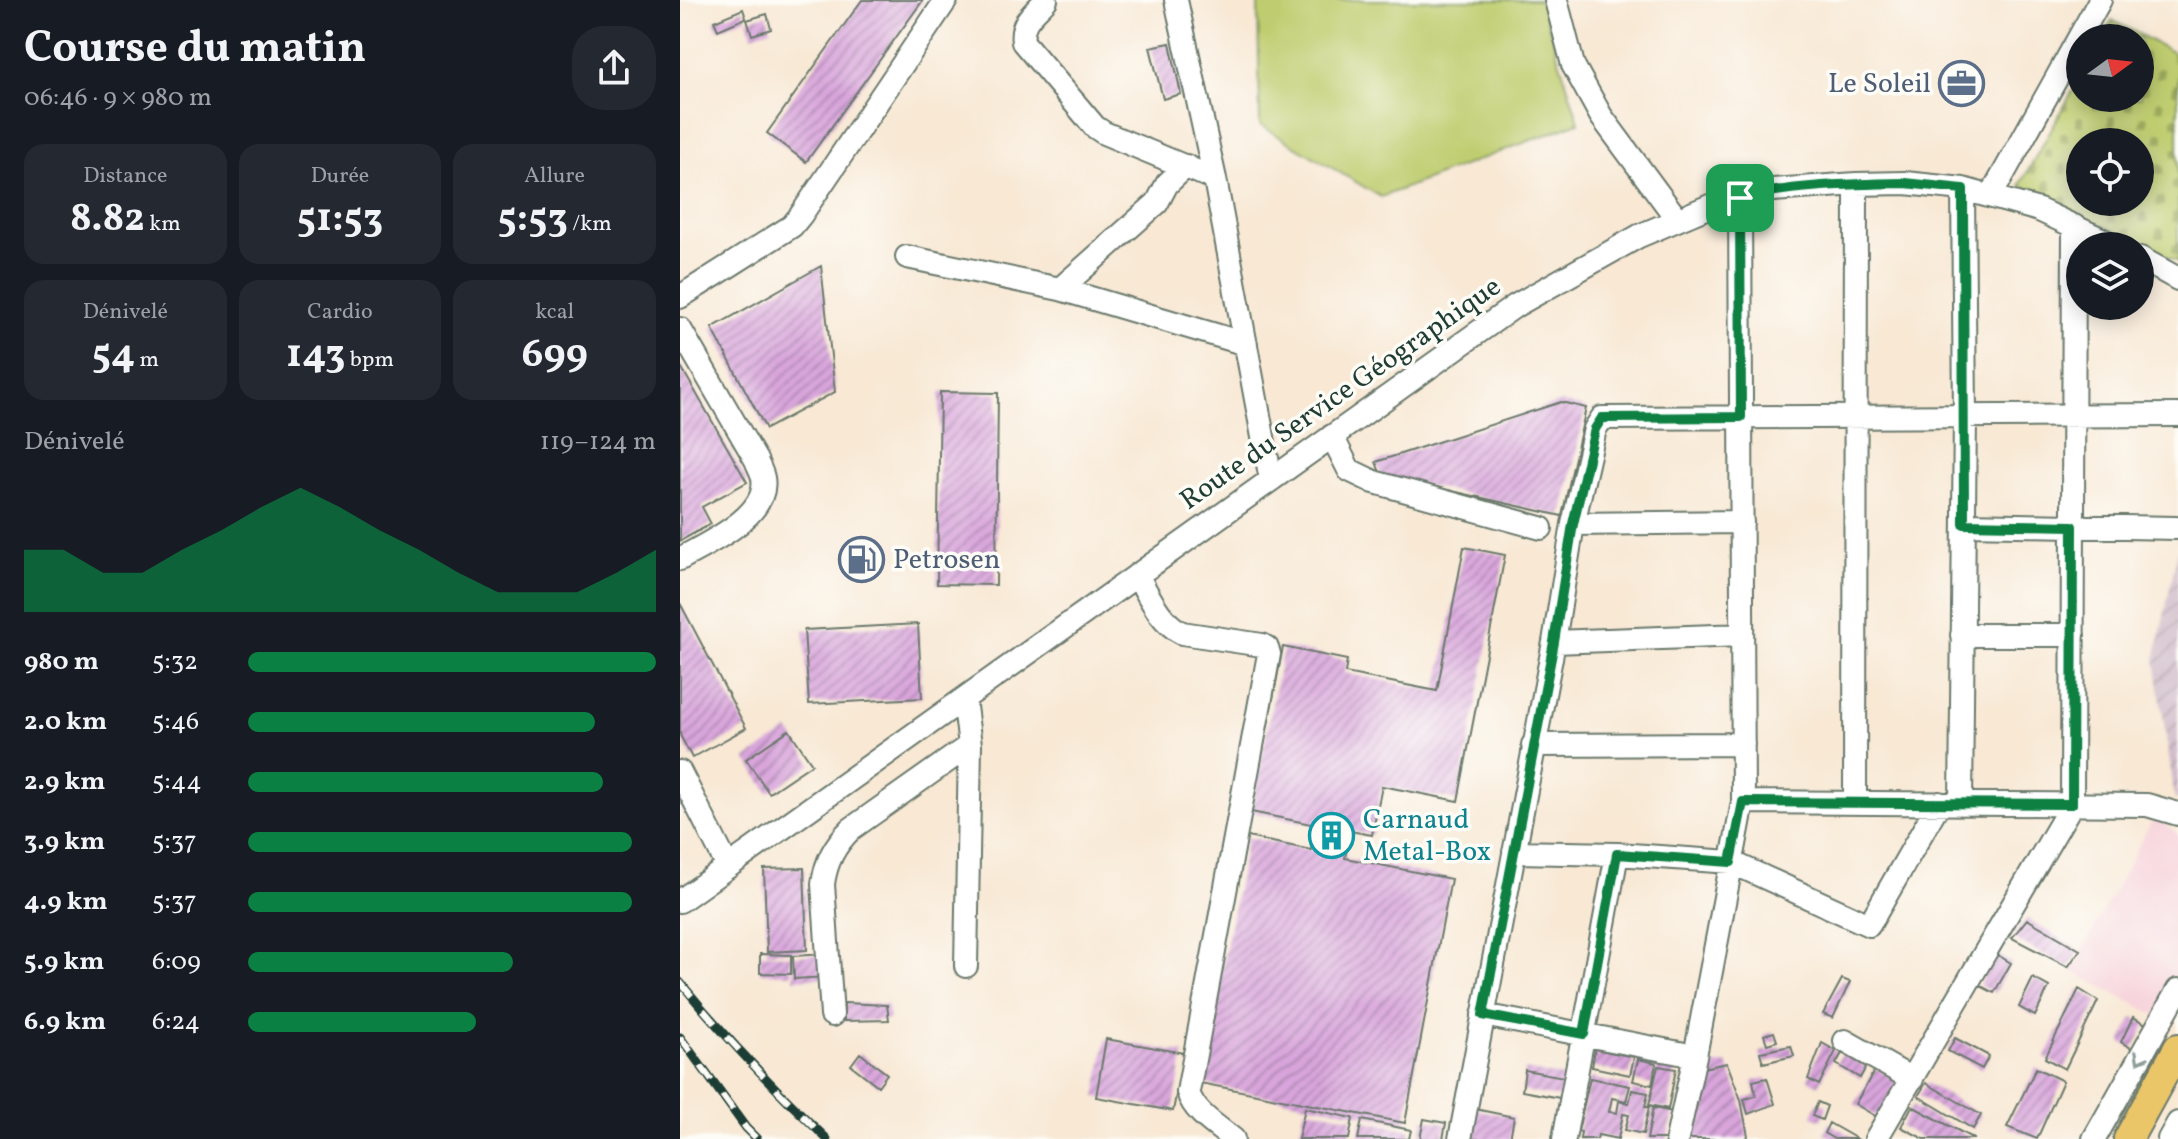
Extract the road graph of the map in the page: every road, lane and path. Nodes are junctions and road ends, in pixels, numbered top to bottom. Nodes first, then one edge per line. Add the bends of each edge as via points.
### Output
1 (946, 0) edge
2 (1046, 0) edge
3 (1176, 0) edge
4 (1556, 0) edge
5 (2100, 0) edge
6 (1186, 166) junction
7 (1215, 179) junction
8 (1856, 184) junction
9 (1963, 189) junction
10 (1991, 196) junction
11 (1740, 198) junction
12 (1677, 219) junction
13 (2074, 226) junction
14 (2087, 232) edge
15 (907, 257) dead end
16 (2154, 266) edge
17 (2178, 279) edge
18 (1060, 289) junction
19 (680, 297) edge
20 (680, 329) edge
21 (1246, 344) junction
22 (2073, 415) junction
23 (2178, 415) edge
24 (1965, 416) junction
25 (1741, 417) junction
26 (1856, 417) junction
27 (1332, 436) junction
28 (1271, 480) junction
29 (1742, 522) junction
30 (1573, 524) junction
31 (1964, 524) junction
32 (2073, 526) junction
33 (1541, 528) dead end
34 (2176, 528) dead end
35 (680, 559) edge
36 (1137, 575) junction
37 (1742, 635) junction
38 (1962, 635) junction
39 (2073, 635) junction
40 (1554, 642) junction
41 (964, 699) junction
42 (1743, 744) junction
43 (970, 745) junction
44 (1533, 745) junction
45 (680, 772) edge
46 (1743, 802) junction
47 (1855, 803) junction
48 (1950, 803) junction
49 (2072, 804) junction
50 (2178, 814) edge
51 (1514, 852) junction
52 (1617, 854) junction
53 (1731, 862) junction
54 (728, 867) junction
55 (680, 901) edge
56 (966, 966) dead end
57 (2178, 990) edge
58 (832, 1015) dead end
59 (1483, 1015) junction
60 (1584, 1034) junction
61 (1845, 1041) dead end
62 (2178, 1048) edge
63 (1695, 1056) junction
64 (1912, 1079) junction
65 (2178, 1123) edge
66 (1233, 1139) edge
67 (1460, 1139) edge
68 (1564, 1139) edge
69 (1677, 1139) edge
70 (1876, 1139) edge
71 (2094, 1139) edge
72 (2128, 1139) edge
73 (2169, 1139) edge

1 - 19 street via 792,226
2 - 6 street via 1024,23 1027,48 1099,131
3 - 7 street
4 - 12 street via 1569,54 1589,99
5 - 10 street
6 - 7 street
6 - 18 street via 1157,203
7 - 21 street
8 - 9 street, Route du Service Géographique
8 - 11 street, Route du Service Géographique
8 - 26 street
9 - 10 street, Route du Service Géographique
9 - 24 street
10 - 13 street, Route du Service Géographique
11 - 12 street, Route du Service Géographique
11 - 25 street
12 - 27 street, Route du Service Géographique via 1515,306
13 - 14 street, Route du Service Géographique
13 - 22 street
15 - 18 street
16 - 17 street
18 - 21 street
20 - 35 street via 764,480 751,514
21 - 28 street
22 - 23 street
22 - 24 street
22 - 32 street
24 - 26 street
24 - 31 street
25 - 26 street
25 - 29 street
25 - 30 street via 1602,418
26 - 47 street
27 - 28 street, Route du Service Géographique
27 - 33 street via 1349,470 1374,482
28 - 36 street, Route du Service Géographique
29 - 30 street
29 - 37 street
30 - 40 street
31 - 32 street
31 - 38 street
32 - 34 street
32 - 39 street
36 - 41 street, Route du Service Géographique
36 - 66 street via 1173,628 1262,645 1269,654 1188,1092 1197,1109
37 - 40 street
37 - 42 street
38 - 39 street
38 - 48 street
39 - 49 street
40 - 44 street
41 - 43 street
41 - 54 street, Route du Service Géographique
42 - 44 street
42 - 46 street
43 - 56 street
43 - 58 street via 851,829 831,854 823,884
44 - 51 street
45 - 54 street
46 - 47 street
46 - 53 street
47 - 48 street
48 - 49 street
48 - 53 street via 1869,925
49 - 50 street via 2147,805
49 - 64 street
51 - 52 street
51 - 59 street
52 - 53 street
52 - 60 street
53 - 63 street
54 - 55 street, Route du Service Géographique
57 -> 71 street
59 - 60 street
59 - 67 street
60 - 63 street
60 - 68 street
61 - 64 street
62 - 72 main road
63 - 69 street
64 - 70 street
65 - 73 street

